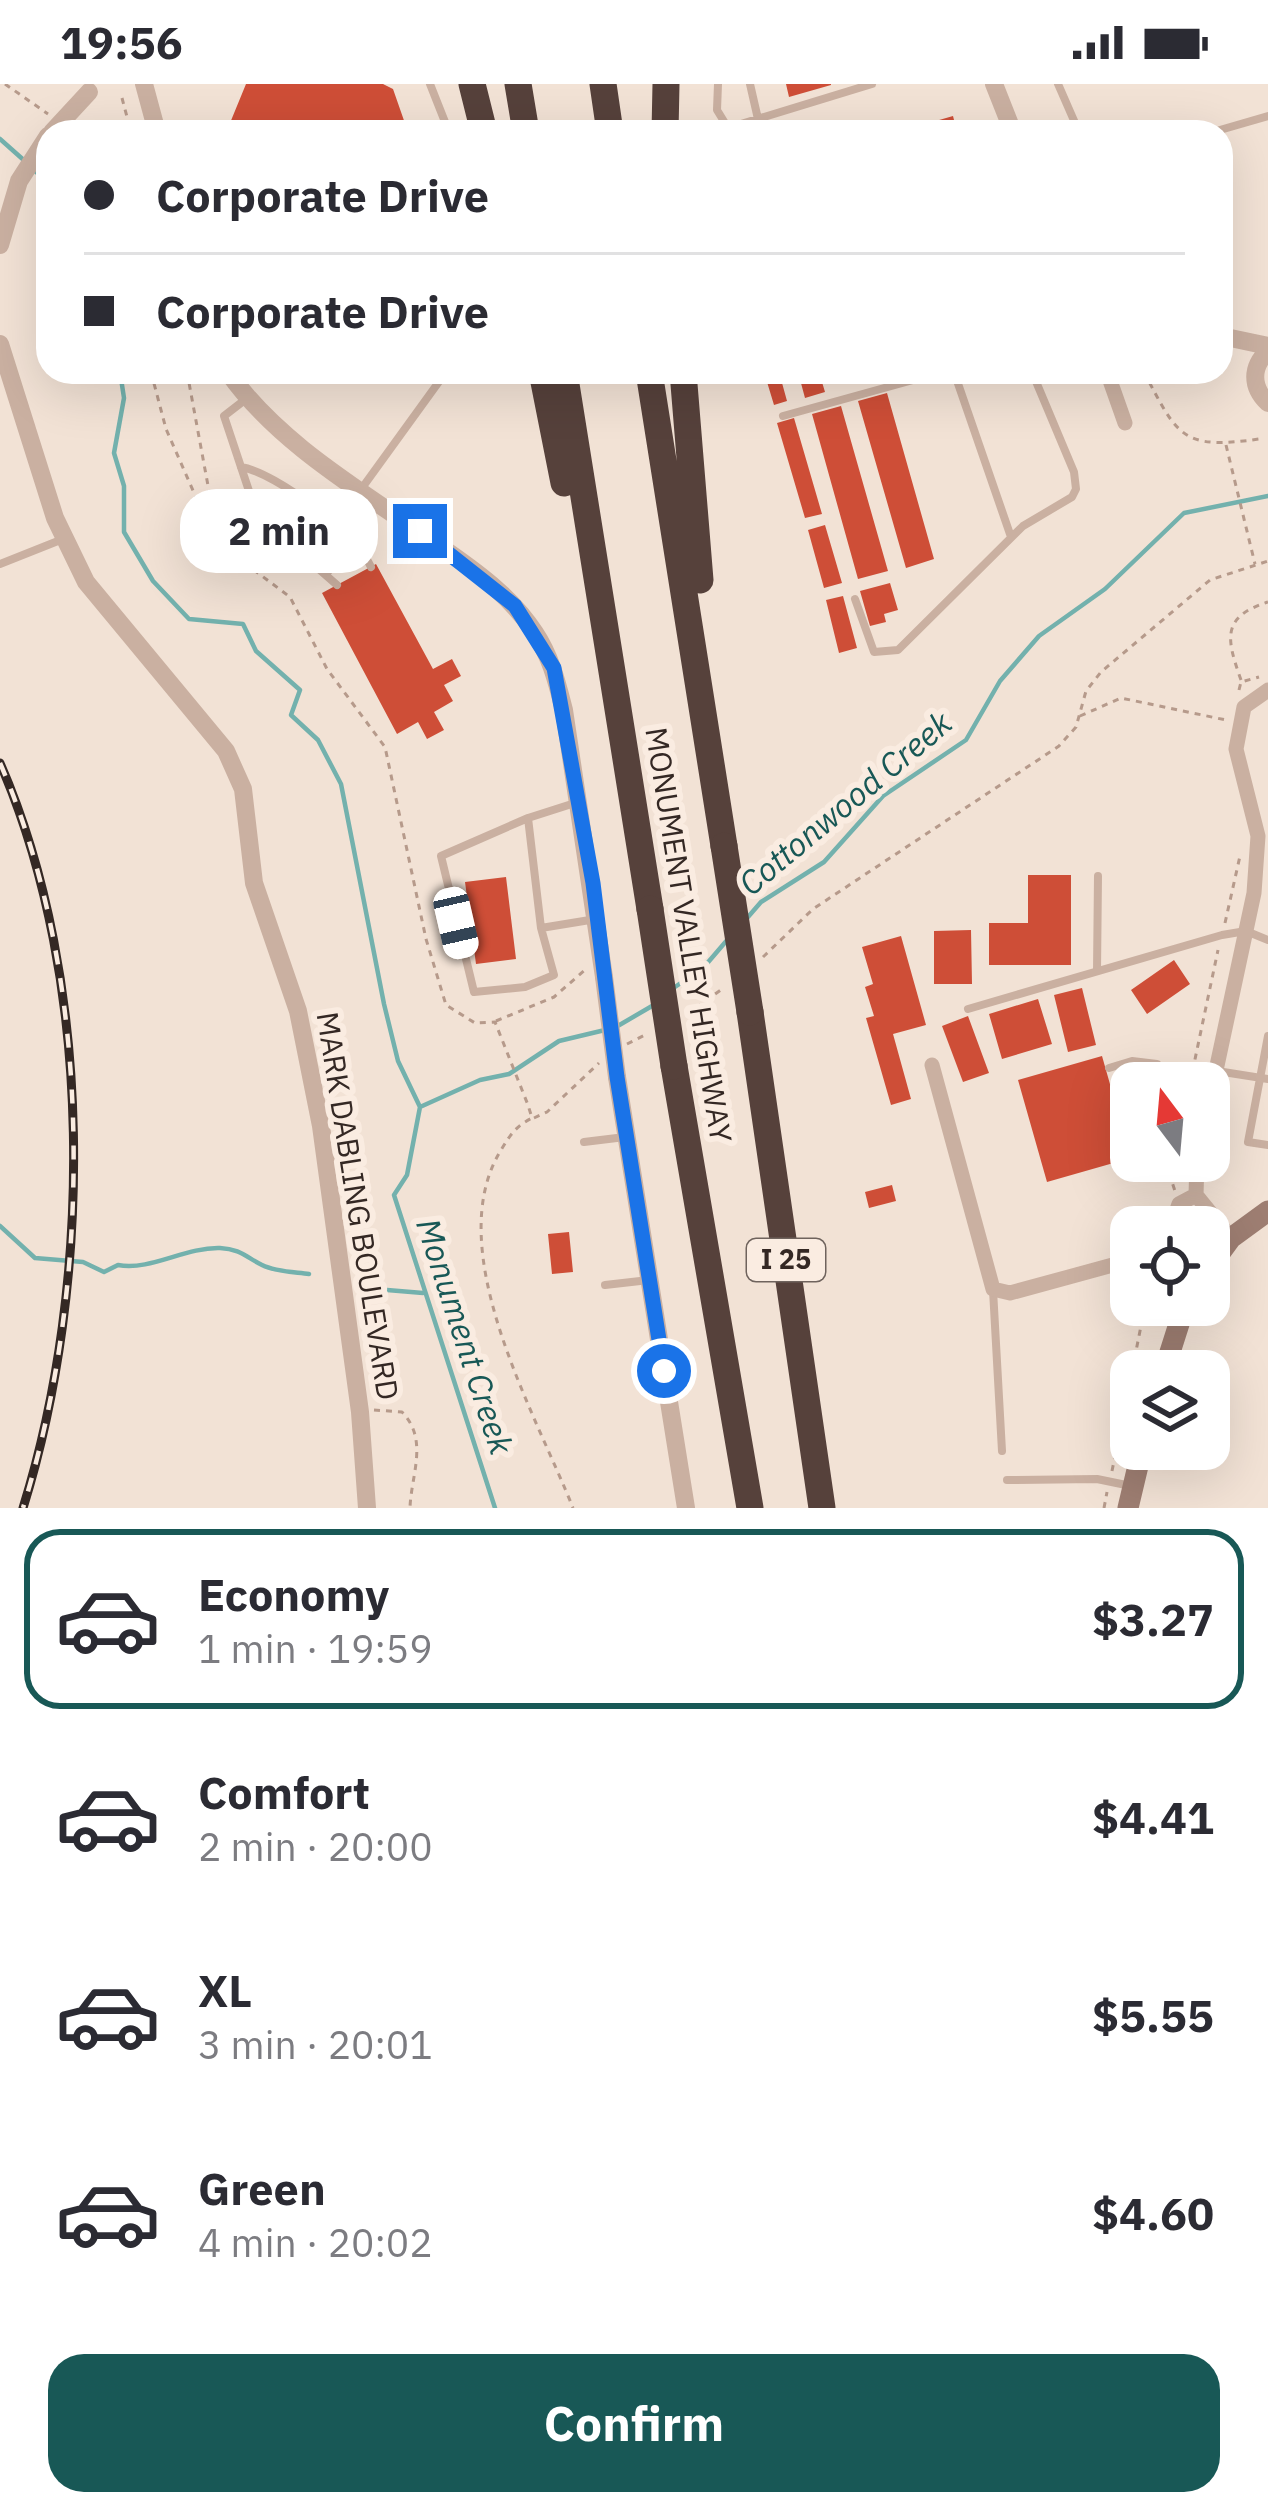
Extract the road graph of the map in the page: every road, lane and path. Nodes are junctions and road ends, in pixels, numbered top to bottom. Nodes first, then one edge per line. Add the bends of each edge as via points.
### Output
1 (5, 84) edge
2 (144, 84) edge
3 (430, 84) edge
4 (472, 84) edge
5 (518, 84) edge
6 (603, 84) edge
7 (656, 84) edge
8 (666, 84) edge
9 (718, 84) edge
10 (750, 84) edge
11 (872, 84) edge
12 (994, 84) edge
13 (1058, 84) edge
14 (95, 88) edge
15 (122, 98) dead end
16 (1268, 116) edge
17 (758, 119) junction
18 (43, 120) edge
19 (61, 120) edge
20 (128, 120) edge
21 (154, 120) edge
22 (444, 120) edge
23 (481, 120) edge
24 (524, 120) edge
25 (608, 120) edge
26 (664, 120) edge
27 (665, 120) edge
28 (723, 120) edge
29 (755, 120) edge
30 (1008, 120) edge
31 (1074, 120) edge
32 (1233, 126) edge
33 (36, 154) edge
34 (0, 245) edge
35 (1233, 339) edge
36 (0, 344) edge
37 (1268, 348) edge
38 (1233, 349) edge
39 (1254, 376) junction
40 (155, 384) edge
41 (190, 384) edge
42 (237, 384) edge
43 (437, 384) edge
44 (544, 384) edge
45 (566, 384) edge
46 (651, 384) edge
47 (684, 384) edge
48 (899, 384) edge
49 (958, 384) edge
50 (1037, 384) edge
51 (1110, 384) edge
52 (1151, 384) edge
53 (248, 398) junction
54 (1268, 403) edge
55 (783, 416) dead end
56 (1125, 423) dead end
57 (1258, 440) dead end
58 (1226, 444) junction
59 (241, 467) junction
60 (362, 488) junction
61 (1011, 537) junction
62 (64, 539) junction
63 (353, 540) junction
64 (230, 552) junction
65 (1268, 561) edge
66 (0, 564) edge
67 (1255, 565) junction
68 (371, 567) dead end
69 (327, 573) junction
70 (337, 585) dead end
71 (855, 599) dead end
72 (1268, 602) edge
73 (1268, 674) edge
74 (1241, 682) junction
75 (1268, 690) edge
76 (1236, 695) dead end
77 (1230, 709) dead end
78 (704, 716) junction
79 (1079, 716) junction
80 (624, 744) junction
81 (580, 802) junction
82 (529, 818) junction
83 (1244, 839) dead end
84 (1098, 876) dead end
85 (597, 918) junction
86 (541, 928) junction
87 (1246, 931) junction
88 (1222, 935) junction
89 (1268, 940) edge
90 (601, 949) junction
91 (755, 962) dead end
92 (1097, 971) junction
93 (737, 977) dead end
94 (968, 1009) dead end
95 (495, 1022) junction
96 (672, 1022) dead end
97 (653, 1031) dead end
98 (1268, 1036) edge
99 (616, 1052) dead end
100 (1195, 1062) edge
101 (1218, 1062) edge
102 (598, 1063) dead end
103 (932, 1065) dead end
104 (1230, 1073) edge
105 (1264, 1078) edge
106 (532, 1118) junction
107 (626, 1136) junction
108 (584, 1142) dead end
109 (1268, 1145) edge
110 (1196, 1182) edge
111 (1196, 1195) junction
112 (1178, 1206) edge
113 (1268, 1211) edge
114 (1231, 1238) joint
115 (1110, 1266) edge
116 (649, 1280) junction
117 (605, 1285) dead end
118 (993, 1289) junction
119 (359, 1412) junction
120 (1002, 1451) dead end
121 (1112, 1470) edge
122 (1007, 1480) dead end
123 (1110, 1481) junction
124 (1131, 1497) edge
125 (367, 1508) edge
126 (410, 1508) edge
127 (573, 1508) edge
128 (686, 1508) edge
129 (750, 1508) edge
130 (822, 1508) edge
131 (1104, 1508) edge

1 - 18 path
2 - 21 street
3 - 22 lane
4 - 23 highway
5 - 24 highway
6 - 25 highway
7 - 26 highway
8 - 27 highway
9 - 28 lane
10 - 17 lane
11 - 17 lane
12 - 30 street
13 - 31 lane
14 - 19 street, bridge
15 - 20 path
16 - 32 lane
17 - 29 lane
33 - 34 street
35 - 37 street
36 - 62 street, MARK DABLING BOULEVARD
37 - 39 street
38 - 39 street
39 - 54 street
40 - 64 path via 188,482
41 - 64 path via 208,491
42 - 53 street
43 - 60 lane
44 - 80 highway
45 - 80 highway, MONUMENT VALLEY HIGHWAY / I 25
46 - 78 highway, MONUMENT VALLEY HIGHWAY / I 25
47 - 78 highway
48 - 55 lane
49 - 61 lane
50 - 61 lane via 1076,489
51 - 56 street
52 - 58 path via 1181,434
53 - 59 lane via 224,416
53 - 60 street
57 - 58 path
58 - 67 path
59 - 63 lane via 265,471
59 - 69 lane via 257,515
60 - 81 street via 478,574 538,636 554,668
61 - 71 lane via 898,650 874,652
62 - 66 lane
62 - 119 street, MARK DABLING BOULEVARD via 86,583 226,751 243,788 254,883 298,1012 321,1126
63 - 68 lane
63 - 69 lane
64 - 95 path via 290,596 327,669 385,747 446,1005 475,1023
65 - 67 path
67 - 79 path via 1210,580 1094,677
69 - 70 lane
72 - 74 path via 1233,625 1230,648
73 - 74 path
74 - 76 path
75 - 87 street via 1244,707 1237,749 1258,836
77 - 79 path via 1227,724 1121,698
78 - 130 highway, MONUMENT VALLEY HIGHWAY / I 25, bridge
79 - 91 path via 1059,746 813,909
80 - 129 highway, MONUMENT VALLEY HIGHWAY / I 25, bridge
81 - 82 lane
81 - 85 street
82 - 86 lane
82 - 86 lane via 441,856 474,992 554,976
83 - 88 path
84 - 92 lane
85 - 86 lane
85 - 90 street
87 - 88 lane
87 - 89 lane
87 - 101 street
88 - 92 lane
88 - 100 path
90 - 95 path via 554,997
90 - 107 street, bridge
92 - 94 lane
93 - 96 path
95 - 106 path
97 - 99 path
98 - 105 lane
102 - 106 path
103 - 118 street
104 - 105 lane
105 - 109 lane via 1248,1142
106 - 127 path via 516,1127 490,1168 480,1248
107 - 108 lane
107 - 116 street
110 - 111 street
111 - 112 street
111 - 114 street
113 - 114 main road
115 - 118 street via 1010,1293
116 - 117 lane
116 - 128 street
118 - 120 lane
119 - 125 street, MARK DABLING BOULEVARD
119 - 126 path via 385,1408 410,1419 418,1449
121 - 123 path
122 - 123 lane
123 - 124 lane
123 - 131 path

